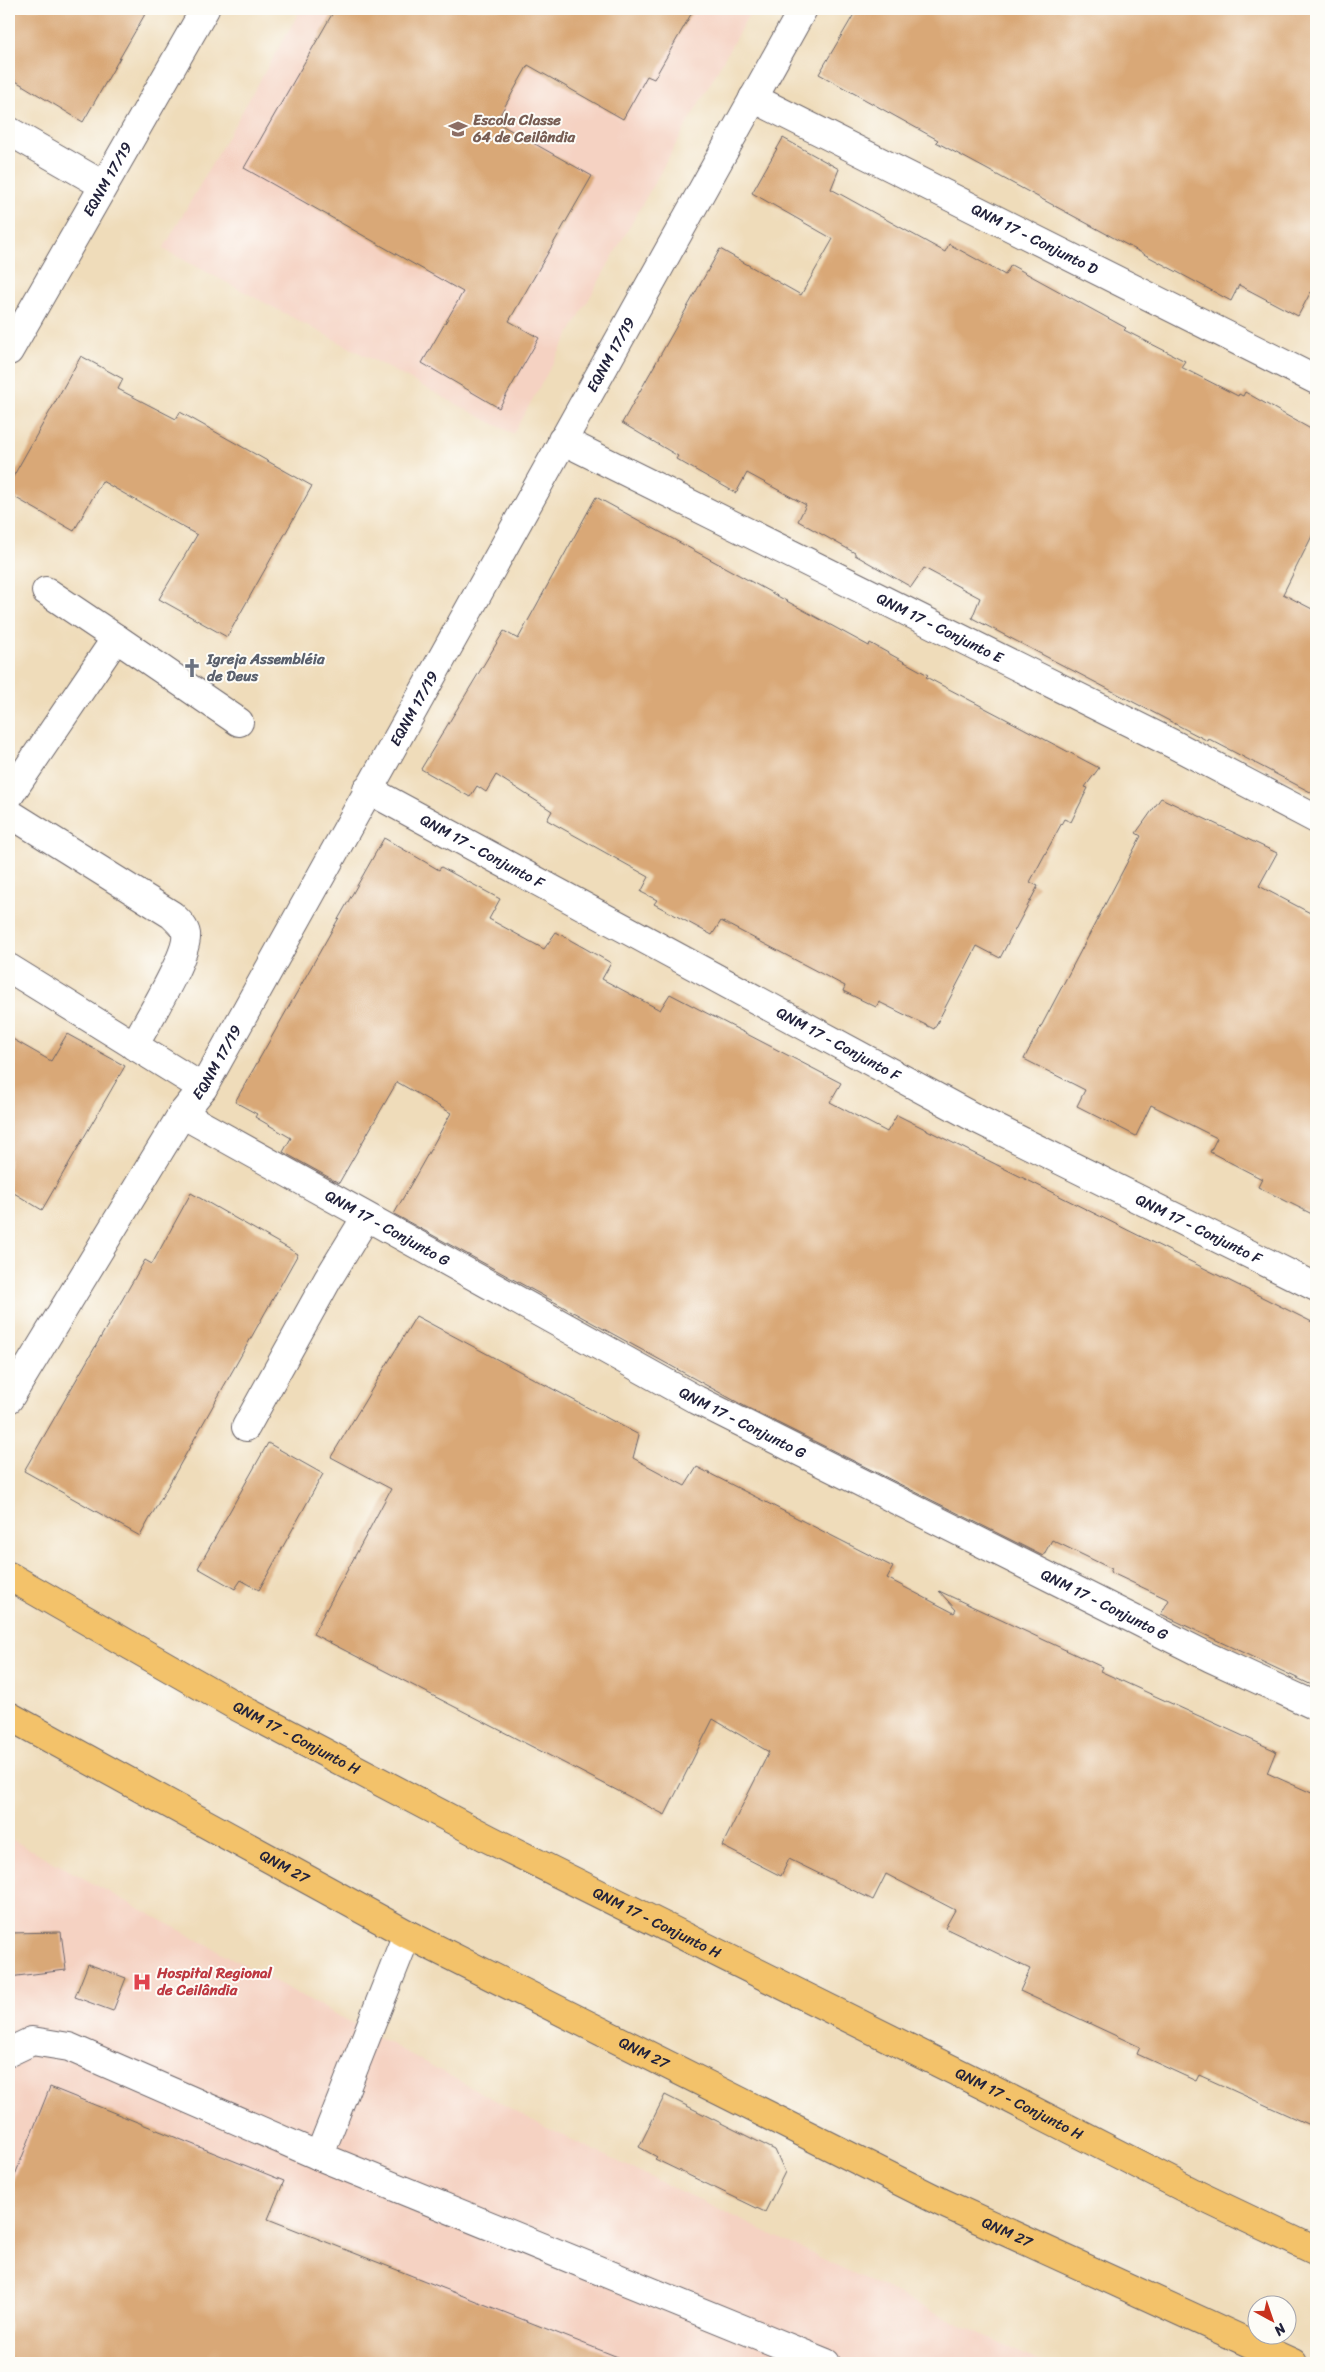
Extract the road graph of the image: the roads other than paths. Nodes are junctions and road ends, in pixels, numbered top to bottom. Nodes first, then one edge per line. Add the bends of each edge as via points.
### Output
1 (205, 9) edge
2 (803, 9) edge
3 (753, 98) junction
4 (9, 131) edge
5 (103, 185) junction
6 (9, 351) edge
7 (1316, 380) edge
8 (562, 440) junction
9 (46, 591) dead end
10 (116, 638) junction
11 (239, 722) dead end
12 (367, 789) junction
13 (9, 796) edge
14 (9, 813) edge
15 (1316, 819) edge
16 (9, 968) edge
17 (134, 1046) junction
18 (203, 1088) junction
19 (182, 1114) junction
20 (366, 1217) junction
21 (1316, 1287) edge
22 (9, 1399) edge
23 (246, 1427) dead end
24 (9, 1576) edge
25 (1316, 1706) edge
26 (9, 1716) edge
27 (407, 1934) junction
28 (9, 2052) edge
29 (319, 2156) junction
30 (1316, 2251) edge
31 (826, 2363) edge
32 (1292, 2363) edge

1 - 5 street, EQNM 17/19
2 - 3 street, EQNM 17/19
3 - 7 street, QNM 17 - Conjunto D
3 - 8 street, EQNM 17/19
4 - 5 street
5 - 6 street, EQNM 17/19
8 - 12 street, EQNM 17/19
8 - 15 street, QNM 17 - Conjunto E via 1173,744
9 - 10 street
10 - 11 street
10 - 13 street
12 - 18 street, EQNM 17/19
12 - 21 street, QNM 17 - Conjunto F via 975,1118
14 - 17 street via 172,915 186,931 186,945 179,961
16 - 17 street
17 - 18 street
18 - 19 street, EQNM 17/19
19 - 20 street, QNM 17 - Conjunto G
19 - 22 street, EQNM 17/19
20 - 23 street
20 - 25 street, QNM 17 - Conjunto G via 698,1400 1211,1658
24 - 30 main road, QNM 17 - Conjunto H via 236,1706 489,1839
26 - 27 main road, QNM 27
27 - 29 street
27 - 32 main road, QNM 27 via 941,2202
28 - 29 street via 32,2042 69,2047
29 - 31 street

